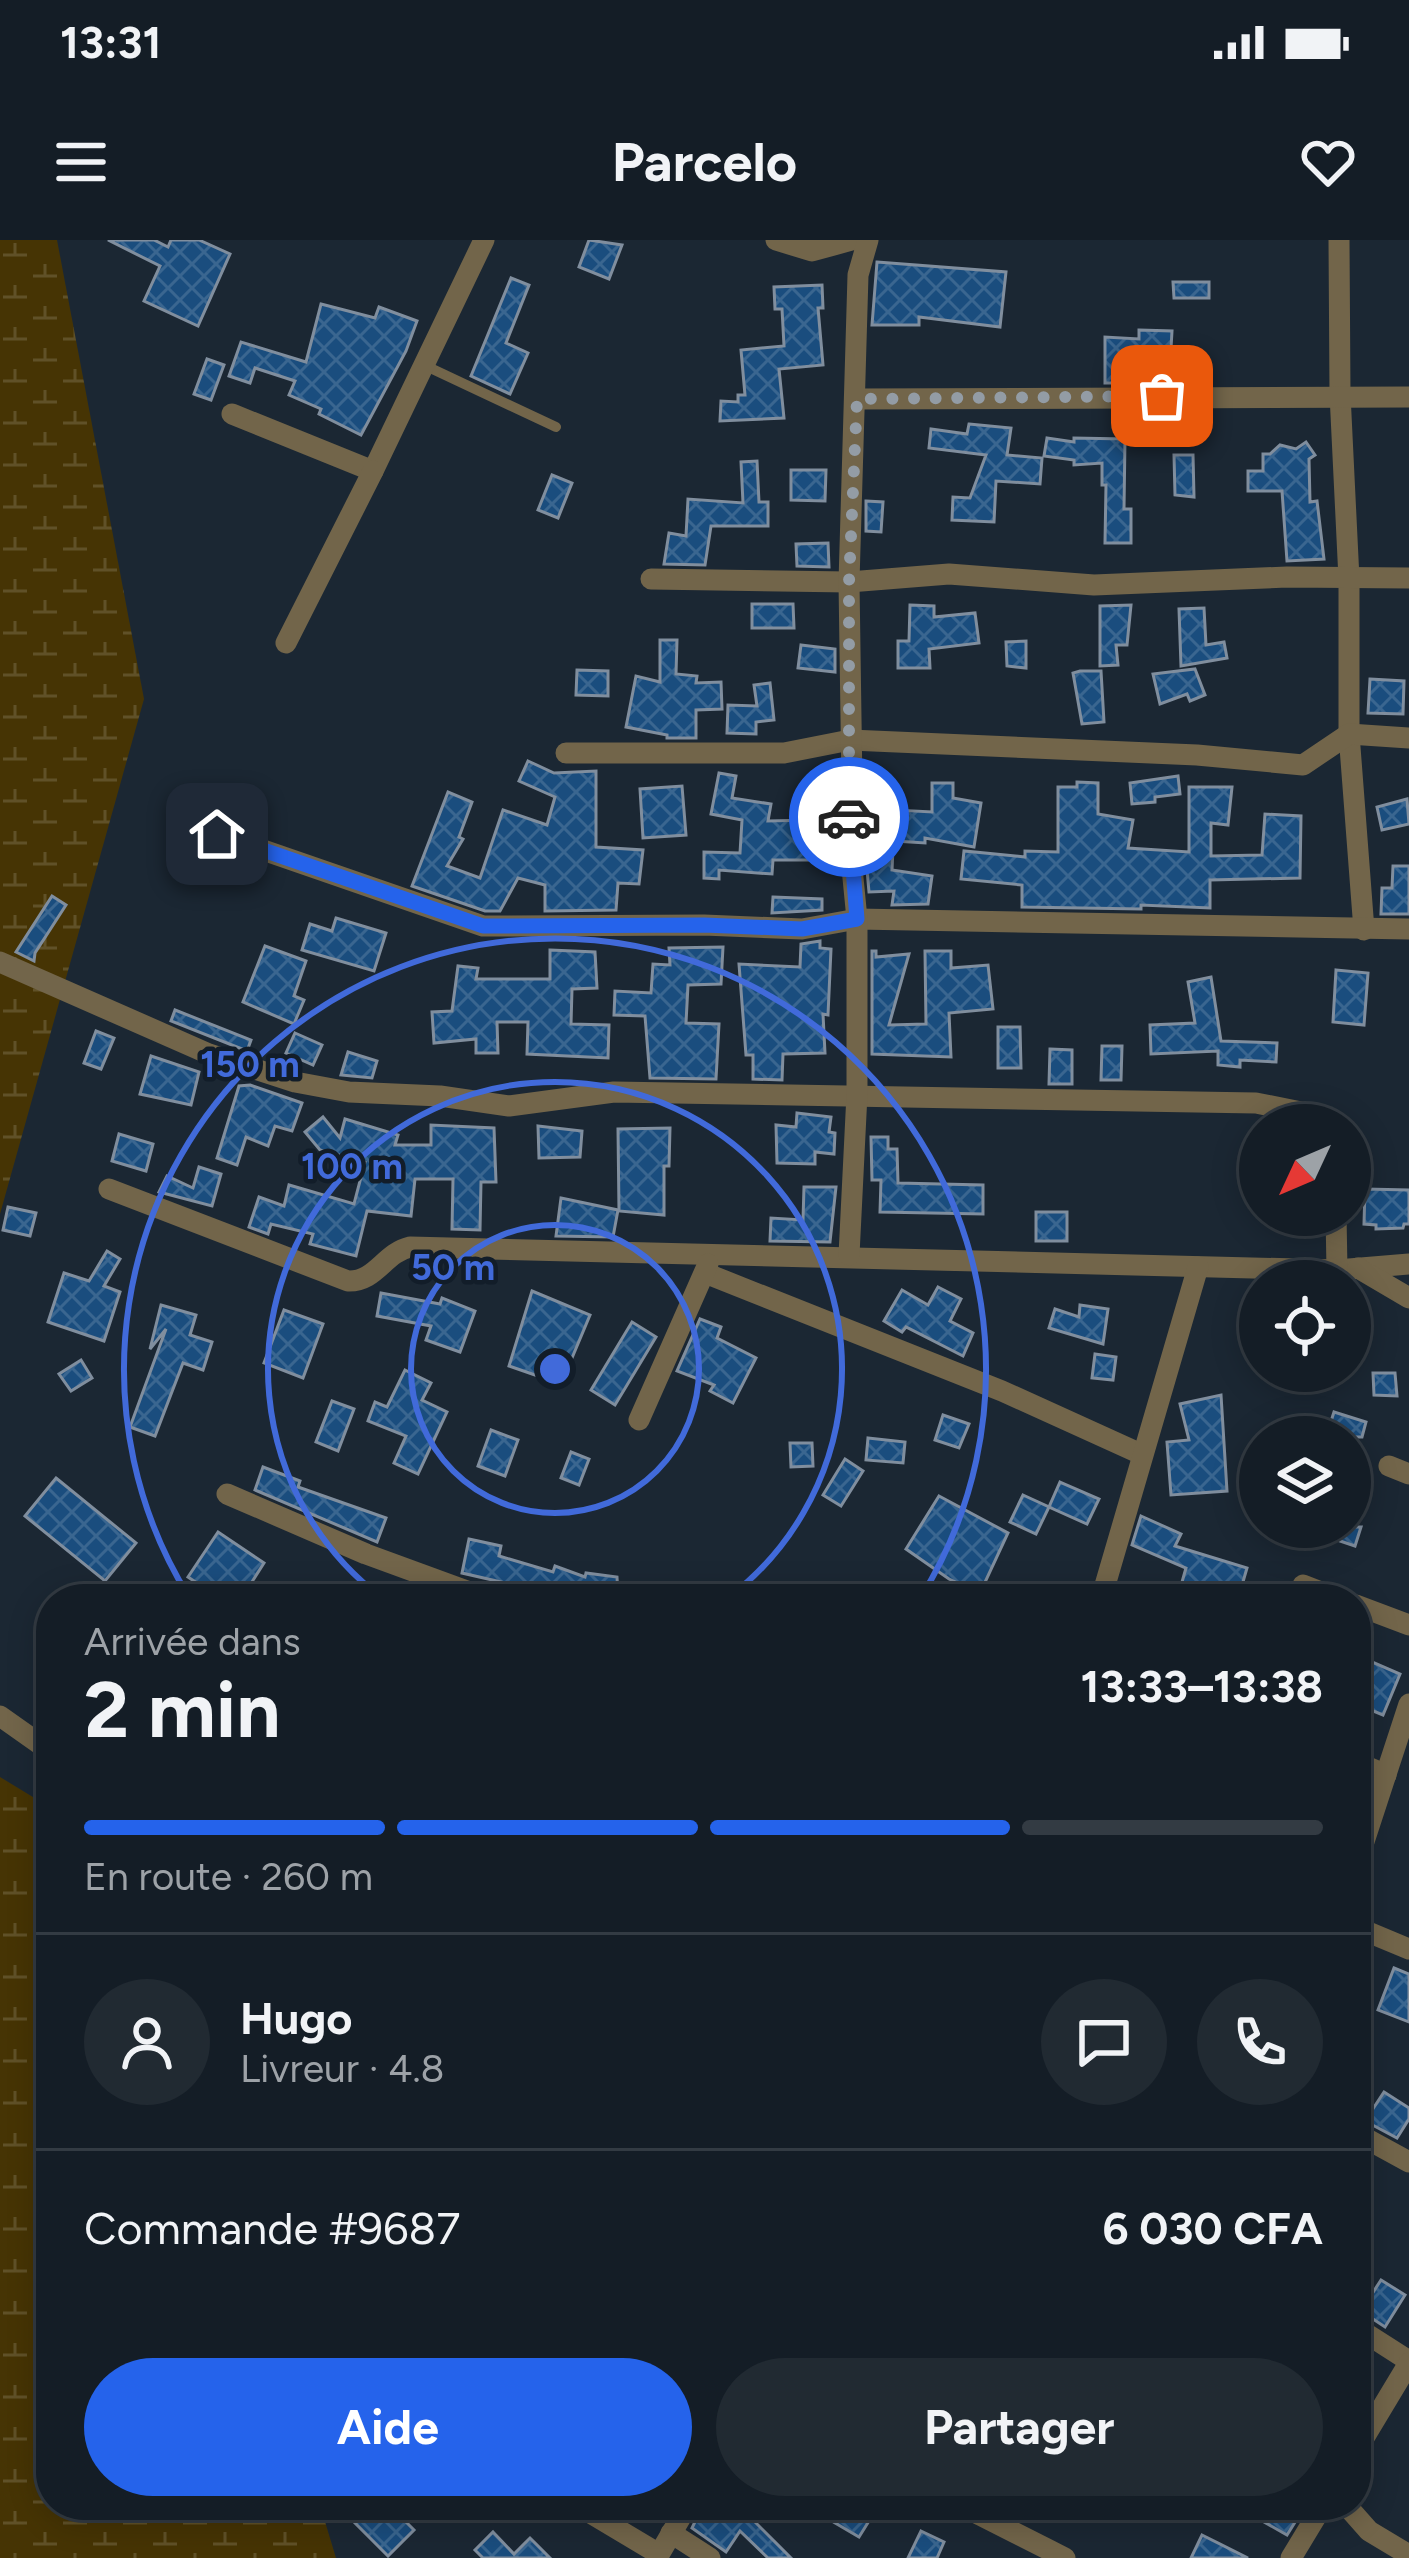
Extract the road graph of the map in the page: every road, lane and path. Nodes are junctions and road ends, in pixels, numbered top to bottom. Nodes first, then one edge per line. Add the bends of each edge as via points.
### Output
1 (484, 240) edge
2 (776, 240) edge
3 (852, 240) edge
4 (868, 240) edge
5 (1339, 240) edge
6 (426, 366) junction
7 (1340, 394) junction
8 (1409, 397) edge
9 (857, 399) junction
10 (232, 414) dead end
11 (556, 427) dead end
12 (373, 471) junction
13 (651, 578) dead end
14 (1409, 578) edge
15 (1349, 579) junction
16 (849, 582) junction
17 (286, 643) dead end
18 (1349, 734) junction
19 (1409, 738) edge
20 (850, 740) junction
21 (566, 753) dead end
22 (217, 834) dead end
23 (857, 919) junction
24 (1409, 929) edge
25 (1364, 930) junction
26 (0, 962) edge
27 (857, 1094) junction
28 (1265, 1104) edge
29 (109, 1189) dead end
30 (849, 1255) junction
31 (709, 1262) junction
32 (1409, 1264) edge
33 (1198, 1267) junction
34 (1371, 1267) edge
35 (1239, 1268) edge
36 (1371, 1280) edge
37 (1409, 1298) edge
38 (639, 1420) dead end
39 (1141, 1454) junction
40 (227, 1494) dead end
41 (448, 1584) edge
42 (1105, 1584) edge
43 (1371, 1611) edge
44 (1409, 1625) edge
45 (1409, 1704) edge
46 (0, 1716) edge
47 (36, 1741) edge
48 (1371, 1768) edge
49 (1387, 1775) junction
50 (1371, 1822) edge
51 (1371, 1933) edge
52 (1409, 1948) edge
53 (1371, 2141) edge
54 (1409, 2162) edge
55 (1371, 2337) edge
56 (1409, 2362) edge
57 (1371, 2426) edge
58 (602, 2520) edge
59 (679, 2520) edge
60 (990, 2520) edge
61 (1314, 2520) edge
62 (1359, 2520) edge
63 (671, 2533) junction
64 (1409, 2554) edge
65 (658, 2556) edge
66 (710, 2558) edge
67 (1065, 2558) edge
68 (1291, 2558) edge

1 - 6 street
2 - 3 street via 812,251
4 - 9 street via 858,275
5 - 7 street
6 - 11 lane
6 - 12 street
7 - 8 street
7 - 9 street
7 - 15 street
9 - 16 street
10 - 12 street
12 - 17 street
13 - 16 street
14 - 15 street
15 - 16 street via 1094,585 950,574
15 - 18 street
16 - 20 street
18 - 19 street
18 - 20 street via 1303,765
18 - 25 street
20 - 21 street via 784,753
20 - 23 street
22 - 23 street via 483,926 802,929
23 - 25 street
23 - 27 street
24 - 25 street
26 - 27 street via 209,1054 349,1092 509,1106 614,1092
27 - 28 street
27 - 30 street
29 - 31 street via 348,1281 369,1277 410,1247
30 - 31 street
30 - 33 street
31 - 38 street
31 - 39 street
32 - 34 street
33 - 35 street
33 - 39 street
36 - 37 street
39 - 42 street
40 - 41 street
43 - 44 street
45 - 49 street
46 - 47 street
48 - 49 street
49 - 50 street
51 - 52 street
53 - 54 street
55 - 56 street
56 - 57 street
58 - 65 street
59 - 63 street
60 - 67 street
61 - 68 street
62 - 64 street
63 - 65 street
63 - 66 street

